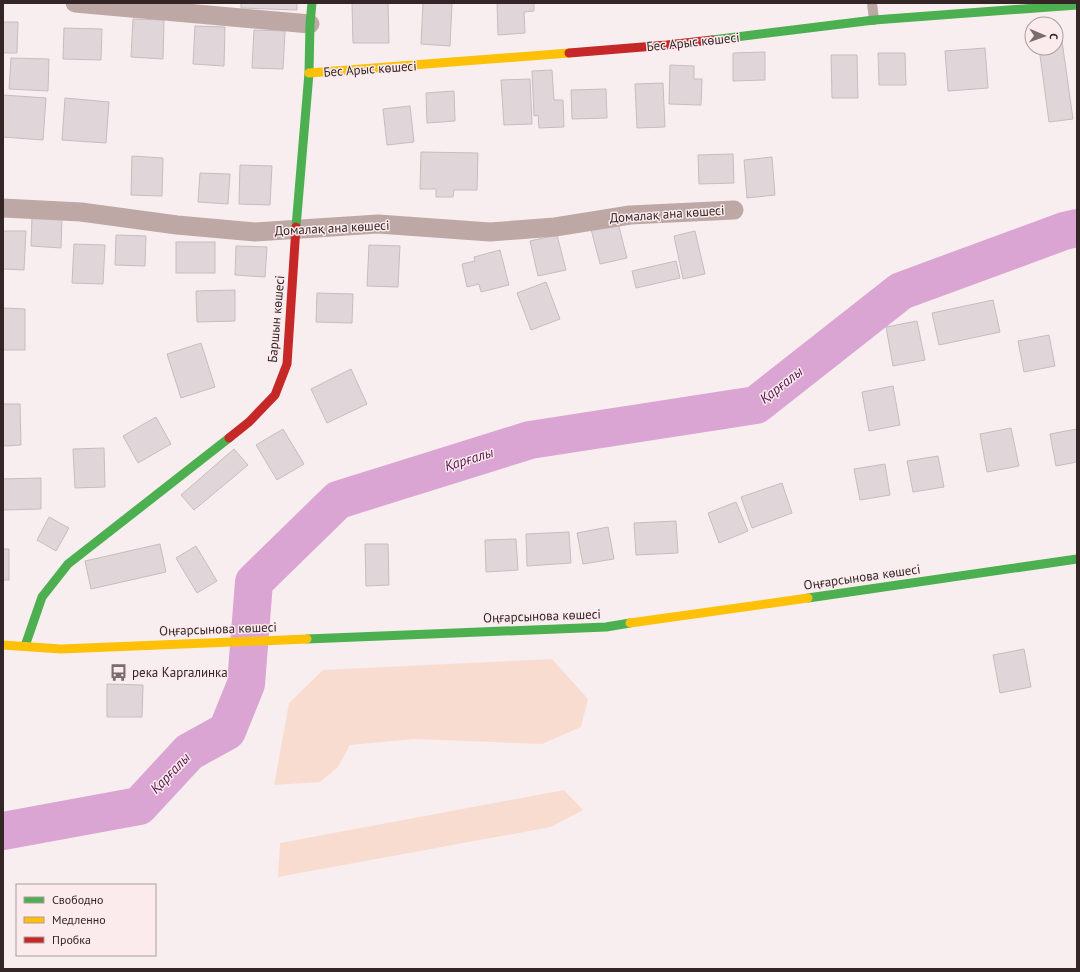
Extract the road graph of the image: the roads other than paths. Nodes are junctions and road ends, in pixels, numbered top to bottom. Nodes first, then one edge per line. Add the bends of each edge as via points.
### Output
1 (75, 3) edge
2 (312, 3) edge
3 (872, 3) edge
4 (1077, 5) edge
5 (874, 20) junction
6 (310, 24) junction
7 (309, 73) junction
8 (3, 208) edge
9 (734, 210) dead end
10 (296, 229) junction
11 (1077, 559) edge
12 (3, 645) edge
13 (25, 646) junction

1 - 6 street
2 - 6 street, Баршын көшесі
3 - 5 lane
4 - 5 street, Бес Арыс көшесі
5 - 7 street, Бес Арыс көшесі via 667,45
6 - 7 street, Баршын көшесі
7 - 10 street, Баршын көшесі
8 - 10 street, Домалақ ана көшесі via 81,212 255,232
9 - 10 street, Домалақ ана көшесі via 630,214 555,227 490,232 378,224
10 - 13 street, Баршын көшесі via 287,364 275,395 249,422 68,564 42,596
11 - 13 street, Оңғарсынова көшесі via 606,627 61,649
12 - 13 street, Оңғарсынова көшесі

